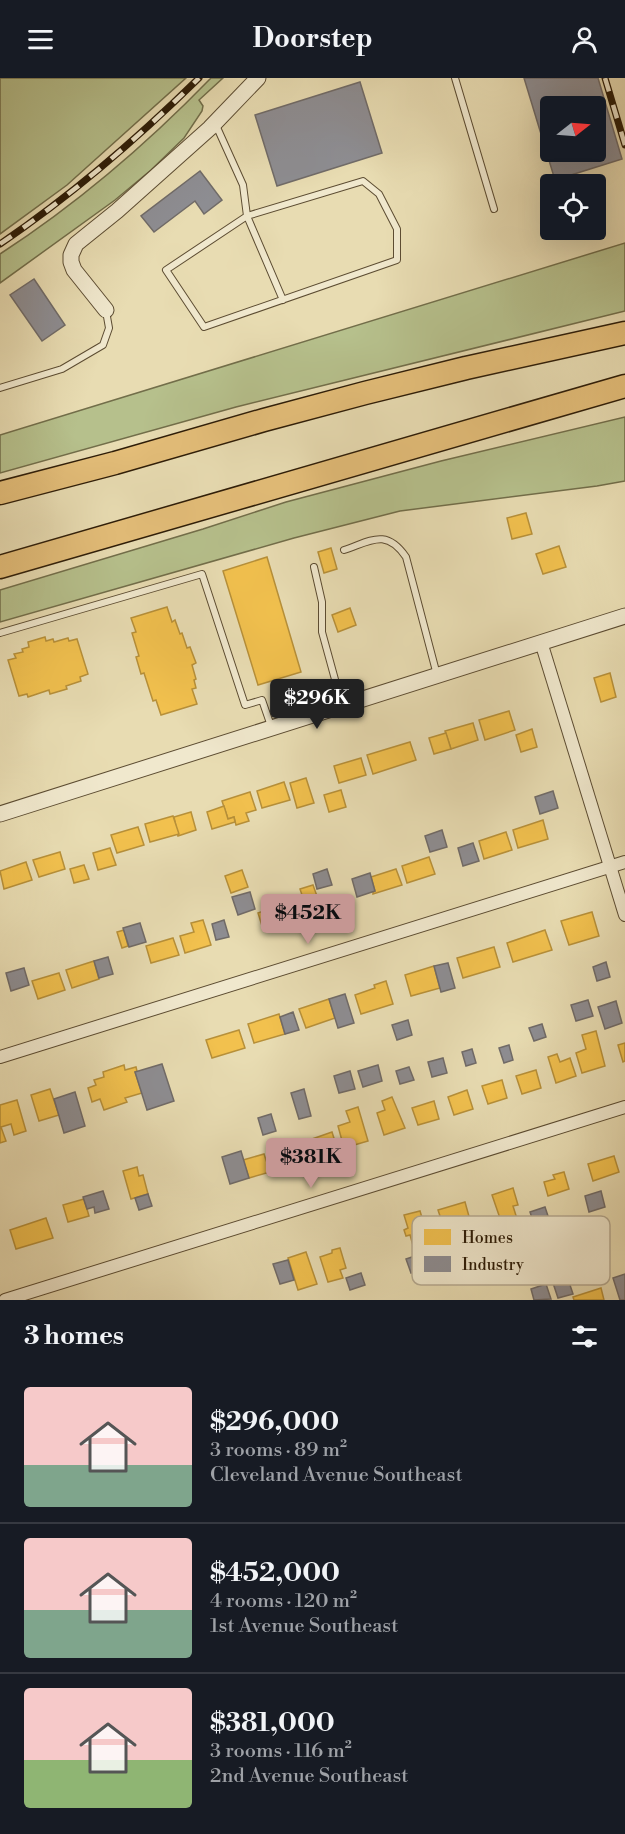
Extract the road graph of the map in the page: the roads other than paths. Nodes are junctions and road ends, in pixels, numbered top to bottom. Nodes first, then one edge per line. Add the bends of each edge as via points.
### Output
1 (258, 78) edge
2 (455, 78) edge
3 (215, 123) junction
4 (494, 209) dead end
5 (247, 216) junction
6 (283, 300) junction
7 (106, 310) joint
8 (625, 333) edge
9 (625, 386) edge
10 (0, 388) edge
11 (0, 493) edge
12 (344, 550) dead end
13 (0, 567) edge
14 (314, 567) dead end
15 (625, 616) edge
16 (0, 633) edge
17 (541, 642) junction
18 (437, 675) junction
19 (342, 705) junction
20 (271, 727) junction
21 (0, 814) edge
22 (625, 862) edge
23 (610, 867) junction
24 (625, 915) edge
25 (0, 1057) edge
26 (625, 1107) edge
27 (5, 1300) edge

1 - 3 street
2 - 4 lane
3 - 5 lane via 243,185
3 - 7 street via 72,250 71,262 76,273
5 - 6 lane
5 - 6 lane via 166,270 204,327
5 - 6 lane via 363,181 379,194 397,229 397,260
7 - 10 lane via 109,328 103,345 62,369
8 - 11 highway via 365,393
9 - 13 highway
12 - 18 lane via 387,539 398,545 405,557
14 - 19 lane via 322,602 322,632
15 - 17 street
16 - 20 lane via 202,574 245,705 262,700
17 - 18 street
17 - 23 street
18 - 19 street
19 - 20 street
20 - 21 street
22 - 23 street
23 - 24 street
23 - 25 street
26 - 27 street

